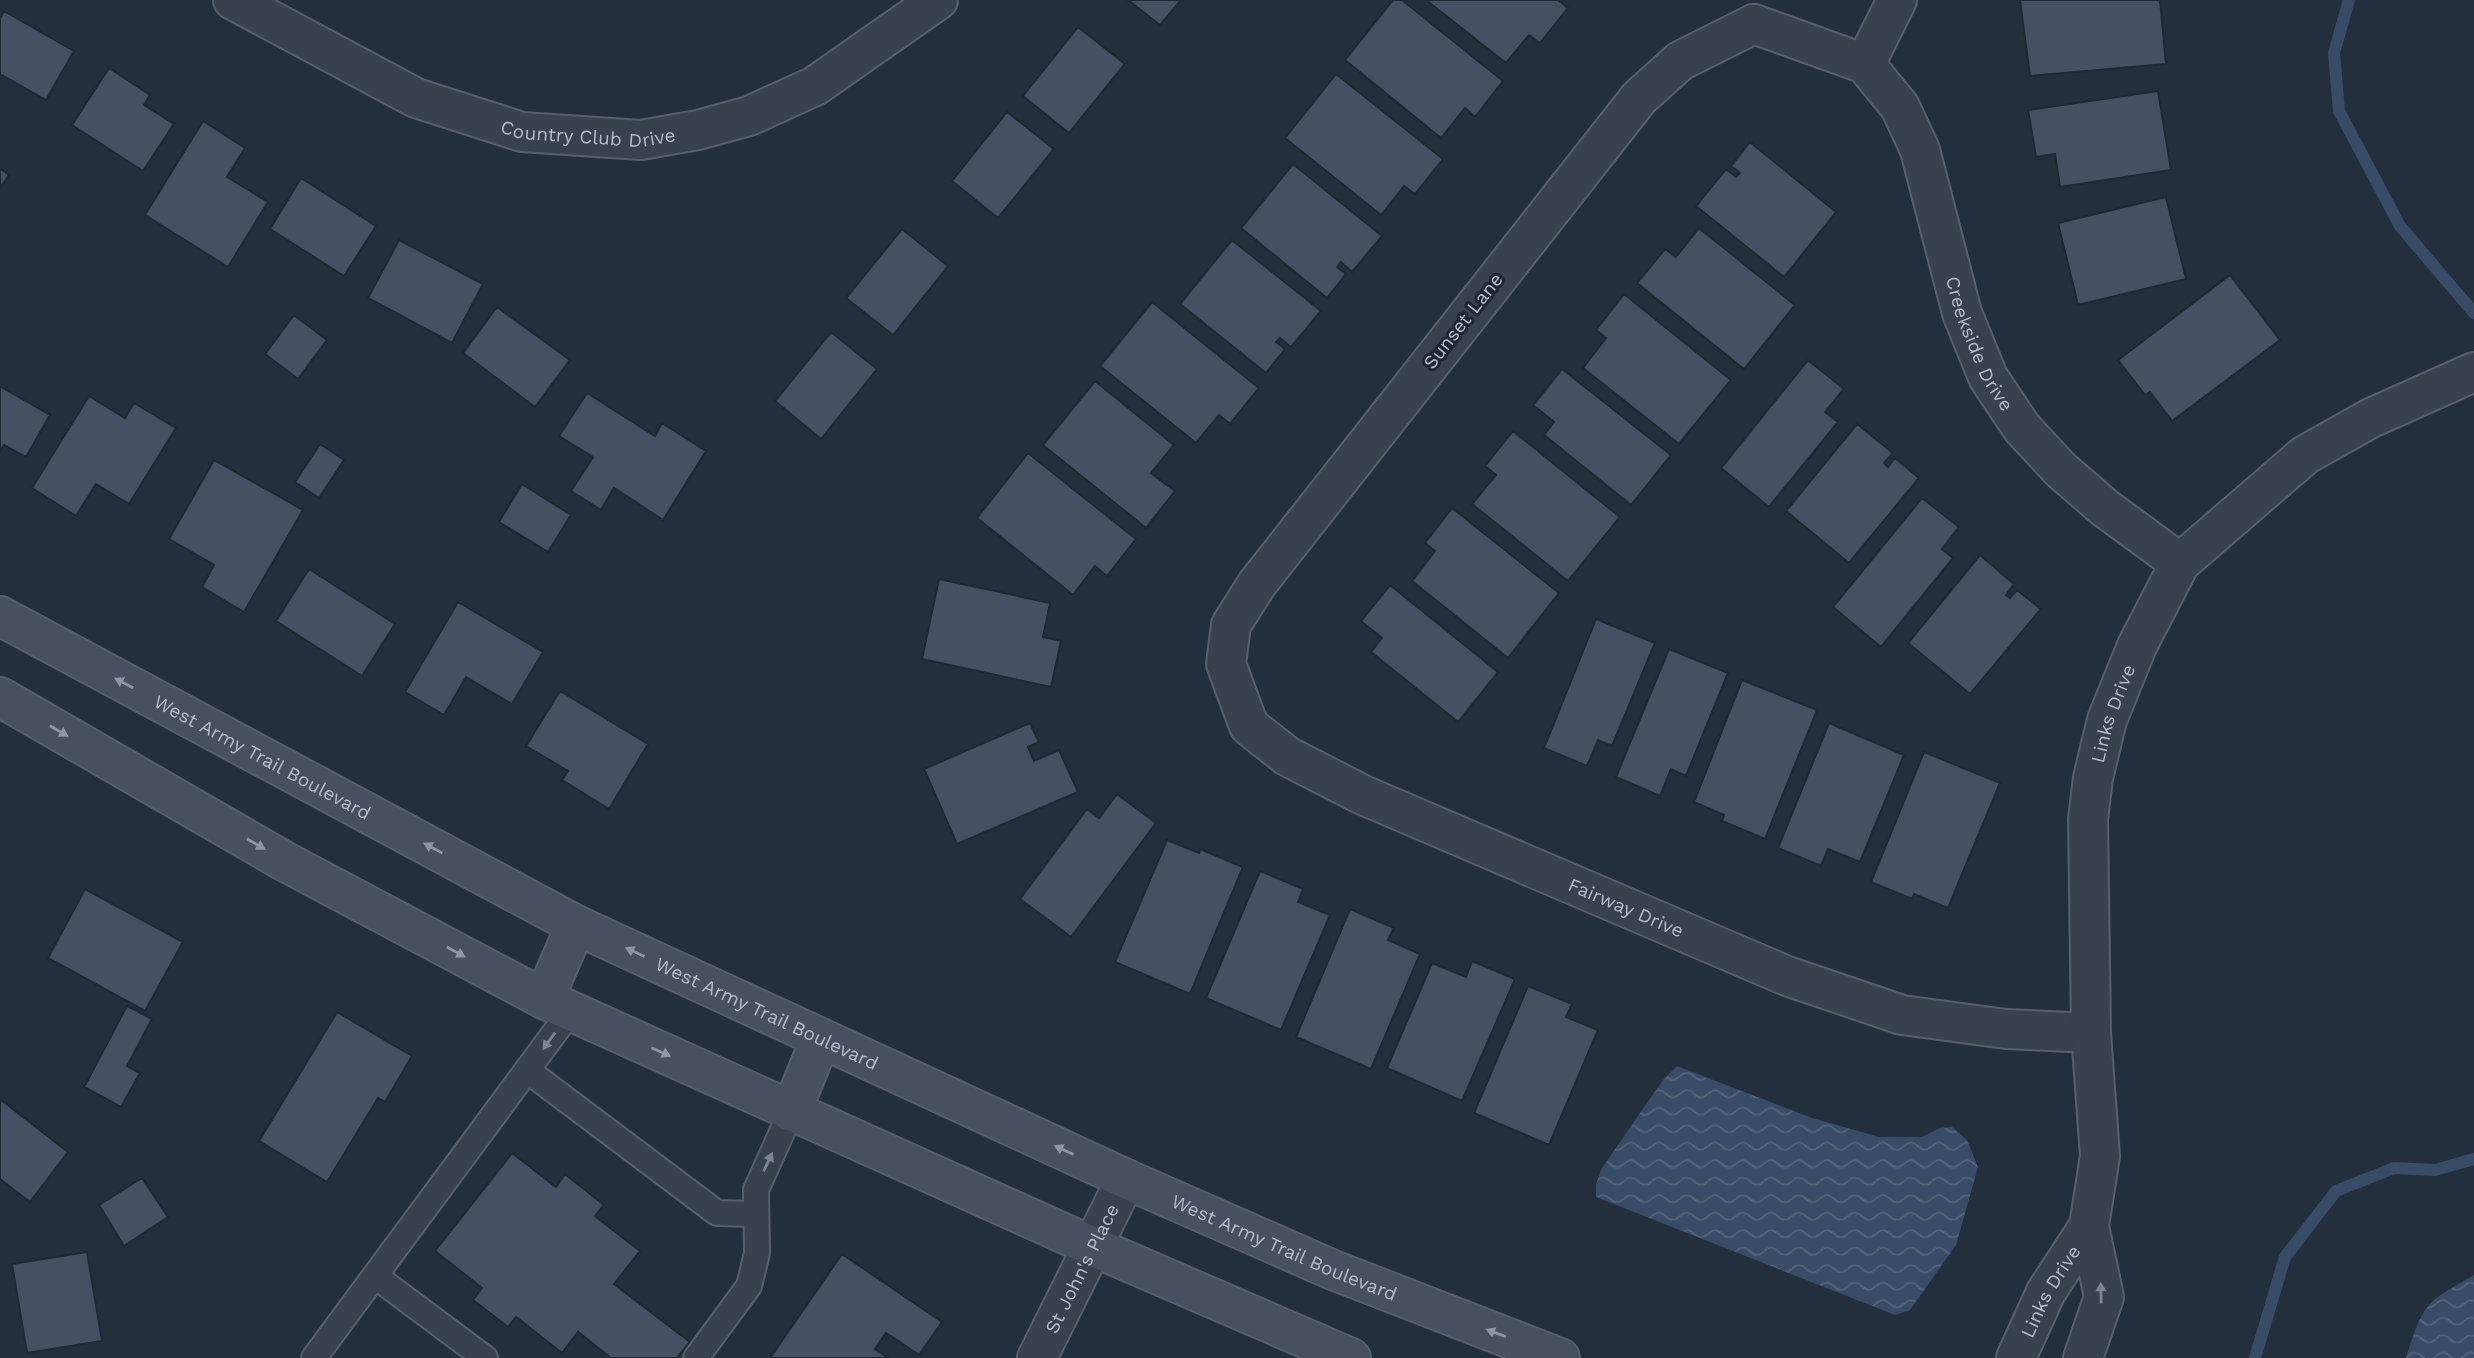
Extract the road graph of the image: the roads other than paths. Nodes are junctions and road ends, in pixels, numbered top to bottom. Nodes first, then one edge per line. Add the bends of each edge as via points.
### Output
1 (233, 0) edge
2 (938, 0) edge
3 (1897, 0) edge
4 (1759, 12) edge
5 (1866, 64) junction
6 (2460, 377) edge
7 (2180, 563) junction
8 (0, 616) edge
9 (1226, 664) joint
10 (0, 696) edge
11 (576, 925) junction
12 (557, 1006) junction
13 (2091, 1033) junction
14 (821, 1038) junction
15 (528, 1070) junction
16 (792, 1112) junction
17 (1126, 1179) junction
18 (756, 1213) junction
19 (2089, 1226) junction
20 (1094, 1247) junction
21 (375, 1276) junction
22 (314, 1358) edge
23 (485, 1358) edge
24 (696, 1358) edge
25 (1037, 1358) edge
26 (1351, 1358) edge
27 (1560, 1358) edge
28 (2016, 1358) edge
29 (2083, 1358) edge

1 - 2 street, Country Club Drive via 416,97 522,132 640,140 749,116 815,86
3 - 5 street
4 - 5 street
4 - 9 street, Sunset Lane via 1680,61 1639,98 1256,584 1231,625
5 - 7 street, Creekside Drive via 1900,107 1920,150 1962,313 1988,377 2022,428 2061,470
6 - 7 street, Links Drive via 2305,455
7 - 13 street, Links Drive via 2132,658 2107,720 2093,778 2088,819
11 -> 8 main road, West Army Trail Boulevard
9 - 13 street, Fairway Drive via 1249,726 1287,756 1363,795 1723,949 1902,1015 2006,1030
10 -> 12 main road via 285,861
11 - 12 main road
14 -> 11 main road, West Army Trail Boulevard
12 -> 15 lane
12 -> 16 main road
13 - 19 street, Links Drive via 2100,1156
14 - 16 main road
17 -> 14 main road, West Army Trail Boulevard
15 - 18 lane via 717,1213
15 - 21 lane
18 -> 16 lane via 755,1190
16 - 20 main road
17 - 20 street, St John's Place
27 -> 17 main road, West Army Trail Boulevard via 1333,1270
18 - 24 lane via 757,1253 749,1286
19 - 28 street, Links Drive via 2046,1292
29 -> 19 street, Links Drive via 2104,1297
20 - 25 street, St John's Place
20 - 26 main road
21 - 22 lane
21 - 23 lane

